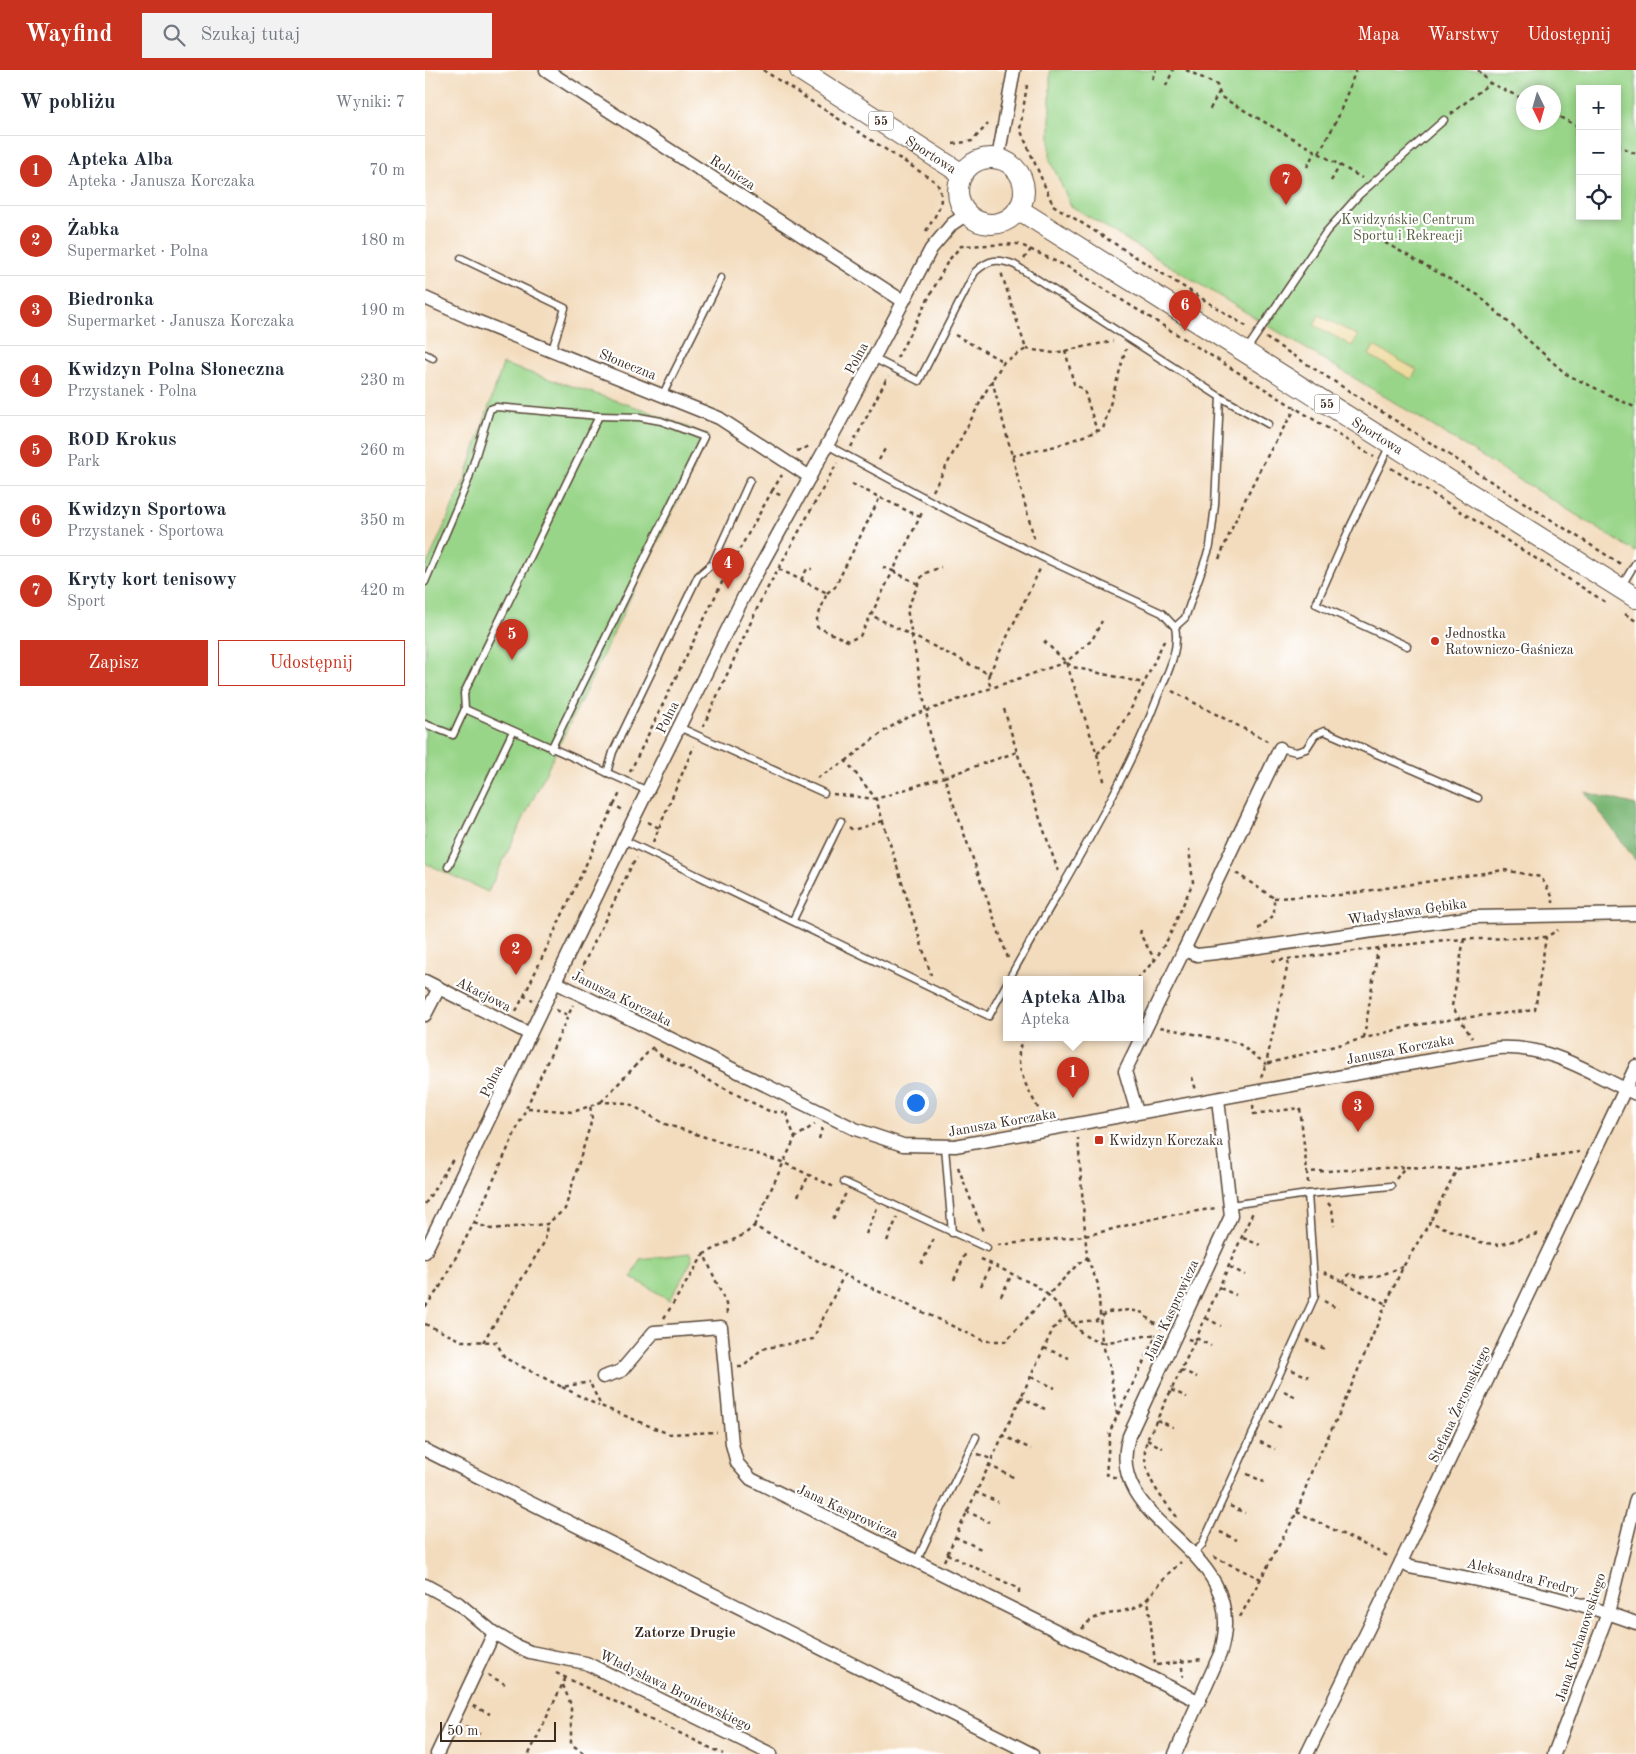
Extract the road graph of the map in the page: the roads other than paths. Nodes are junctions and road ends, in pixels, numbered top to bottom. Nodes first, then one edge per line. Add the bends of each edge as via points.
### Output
1 (546, 70) edge
2 (800, 70) edge
3 (1014, 70) edge
4 (1444, 120) road end
5 (998, 158) junction
6 (962, 174) junction
7 (1018, 209) junction
8 (967, 214) junction
9 (461, 258) dead end
10 (721, 278) dead end
11 (425, 298) edge
12 (903, 300) junction
13 (552, 350) junction
14 (1245, 352) junction
15 (425, 354) edge
16 (433, 358) dead end
17 (873, 358) junction
18 (663, 394) junction
19 (1220, 397) junction
20 (599, 416) junction
21 (1268, 424) dead end
22 (1391, 444) junction
23 (827, 445) junction
24 (810, 477) junction
25 (750, 480) dead end
26 (1636, 562) edge
27 (425, 582) edge
28 (1622, 597) edge
29 (1175, 627) junction
30 (1407, 646) dead end
31 (465, 709) junction
32 (425, 724) edge
33 (679, 727) junction
34 (513, 731) junction
35 (1280, 748) joint
36 (551, 749) junction
37 (607, 772) junction
38 (648, 791) junction
39 (824, 793) road end
40 (1478, 798) dead end
41 (841, 821) road end
42 (624, 840) junction
43 (448, 867) dead end
44 (1636, 914) edge
45 (793, 920) junction
46 (1184, 950) junction
47 (1011, 976) edge
48 (425, 981) edge
49 (555, 982) junction
50 (439, 988) junction
51 (1003, 990) edge
52 (425, 1014) edge
53 (530, 1034) junction
54 (1143, 1034) edge
55 (1140, 1041) edge
56 (1636, 1066) edge
57 (1630, 1092) edge
58 (1218, 1099) junction
59 (1137, 1112) junction
60 (945, 1147) junction
61 (845, 1182) dead end
62 (1391, 1186) road end
63 (1308, 1194) junction
64 (1230, 1205) junction
65 (951, 1233) junction
66 (987, 1248) dead end
67 (425, 1252) edge
68 (603, 1377) road end
69 (976, 1437) dead end
70 (425, 1450) edge
71 (1636, 1499) edge
72 (1189, 1550) junction
73 (917, 1560) junction
74 (1401, 1562) junction
75 (425, 1585) edge
76 (1608, 1613) junction
77 (1636, 1623) edge
78 (494, 1633) junction
79 (1198, 1702) junction
80 (437, 1754) edge
81 (771, 1754) edge
82 (1032, 1754) edge
83 (1175, 1754) edge
84 (1307, 1754) edge
85 (1554, 1754) edge

1 - 12 street, Rolnicza
2 - 6 main road, Sportowa / 55
3 - 5 street
4 - 14 lane via 1372,184 1326,232
5 - 6 main road via 977,160
5 - 7 main road via 1015,167 1021,177 1024,189
6 - 8 main road via 957,188 958,199
7 - 8 main road via 1001,222 989,224
7 - 14 main road, Sportowa / 55
8 - 12 street, Polna via 952,224 931,249
9 - 13 lane via 565,308
10 - 18 lane
11 - 13 street, Słoneczna
12 - 17 street, Polna
13 - 18 street, Słoneczna
14 - 22 main road, Sportowa / 55
15 - 16 lane
17 - 19 lane via 919,381 975,272 997,259 1015,265
17 - 23 street, Polna
18 - 24 street, Słoneczna via 719,418
19 - 21 lane
19 - 29 lane via 1215,505 1209,546 1185,618
20 - 27 lane via 490,409 468,480
20 - 31 lane via 464,693
20 - 36 lane via 661,421 704,437
22 - 28 main road, Sportowa / 55
22 - 30 lane via 1316,604
23 - 24 street, Polna
23 - 29 lane via 928,500 1162,613
24 - 33 street, Polna via 743,598
25 - 37 lane via 712,564 698,576 613,752
26 - 28 lane
29 - 47 lane via 1177,639 1144,733 1111,802
31 - 32 lane via 453,735
31 - 34 lane
33 - 38 street, Polna
33 - 39 lane
34 - 36 lane
34 - 43 lane
35 - 40 lane via 1296,752 1306,750 1315,735 1324,731
35 - 46 street
36 - 37 lane
37 - 38 lane
38 - 42 street, Polna
41 - 45 lane
42 - 45 lane
42 - 49 street, Polna
44 - 46 street, Władysława Gębika via 1474,917 1197,955
45 - 51 lane via 989,1016
46 - 54 street
48 - 50 street, Akacjowa
49 - 53 street, Polna
49 - 60 street, Janusza Korczaka via 870,1136 903,1145
50 - 52 street
50 - 53 street, Akacjowa
53 - 67 street, Polna
55 - 59 street via 1125,1071
56 - 57 street, Stefana Żeromskiego
57 - 58 street, Janusza Korczaka via 1546,1052 1509,1047
57 - 74 street, Stefana Żeromskiego via 1596,1150
58 - 59 street, Janusza Korczaka
58 - 64 street, Jana Kasprowicza
59 - 60 street, Janusza Korczaka
60 - 65 lane
61 - 65 lane
62 - 63 lane
63 - 64 lane
63 - 72 lane via 1315,1296 1202,1545
64 - 72 street, Jana Kasprowicza via 1231,1216 1169,1335 1129,1436 1125,1463 1129,1482 1138,1500
65 - 66 lane
68 - 73 street, Jana Kasprowicza via 621,1370 654,1332 721,1327 735,1458 744,1472 755,1482
69 - 73 lane
70 - 82 street
71 - 76 street, Jana Kochanowskiego
72 - 79 street, Jana Kasprowicza via 1218,1588 1225,1613 1220,1654
73 - 79 street, Jana Kasprowicza
74 - 76 street, Aleksandra Fredry
74 - 84 street, Stefana Żeromskiego
75 - 78 street, Władysława Broniewskiego via 458,1603
76 - 77 street, Aleksandra Fredry
76 - 85 street, Jana Kochanowskiego
78 - 80 street
78 - 81 street, Władysława Broniewskiego via 531,1652 586,1663
79 - 83 street, Jana Kasprowicza

